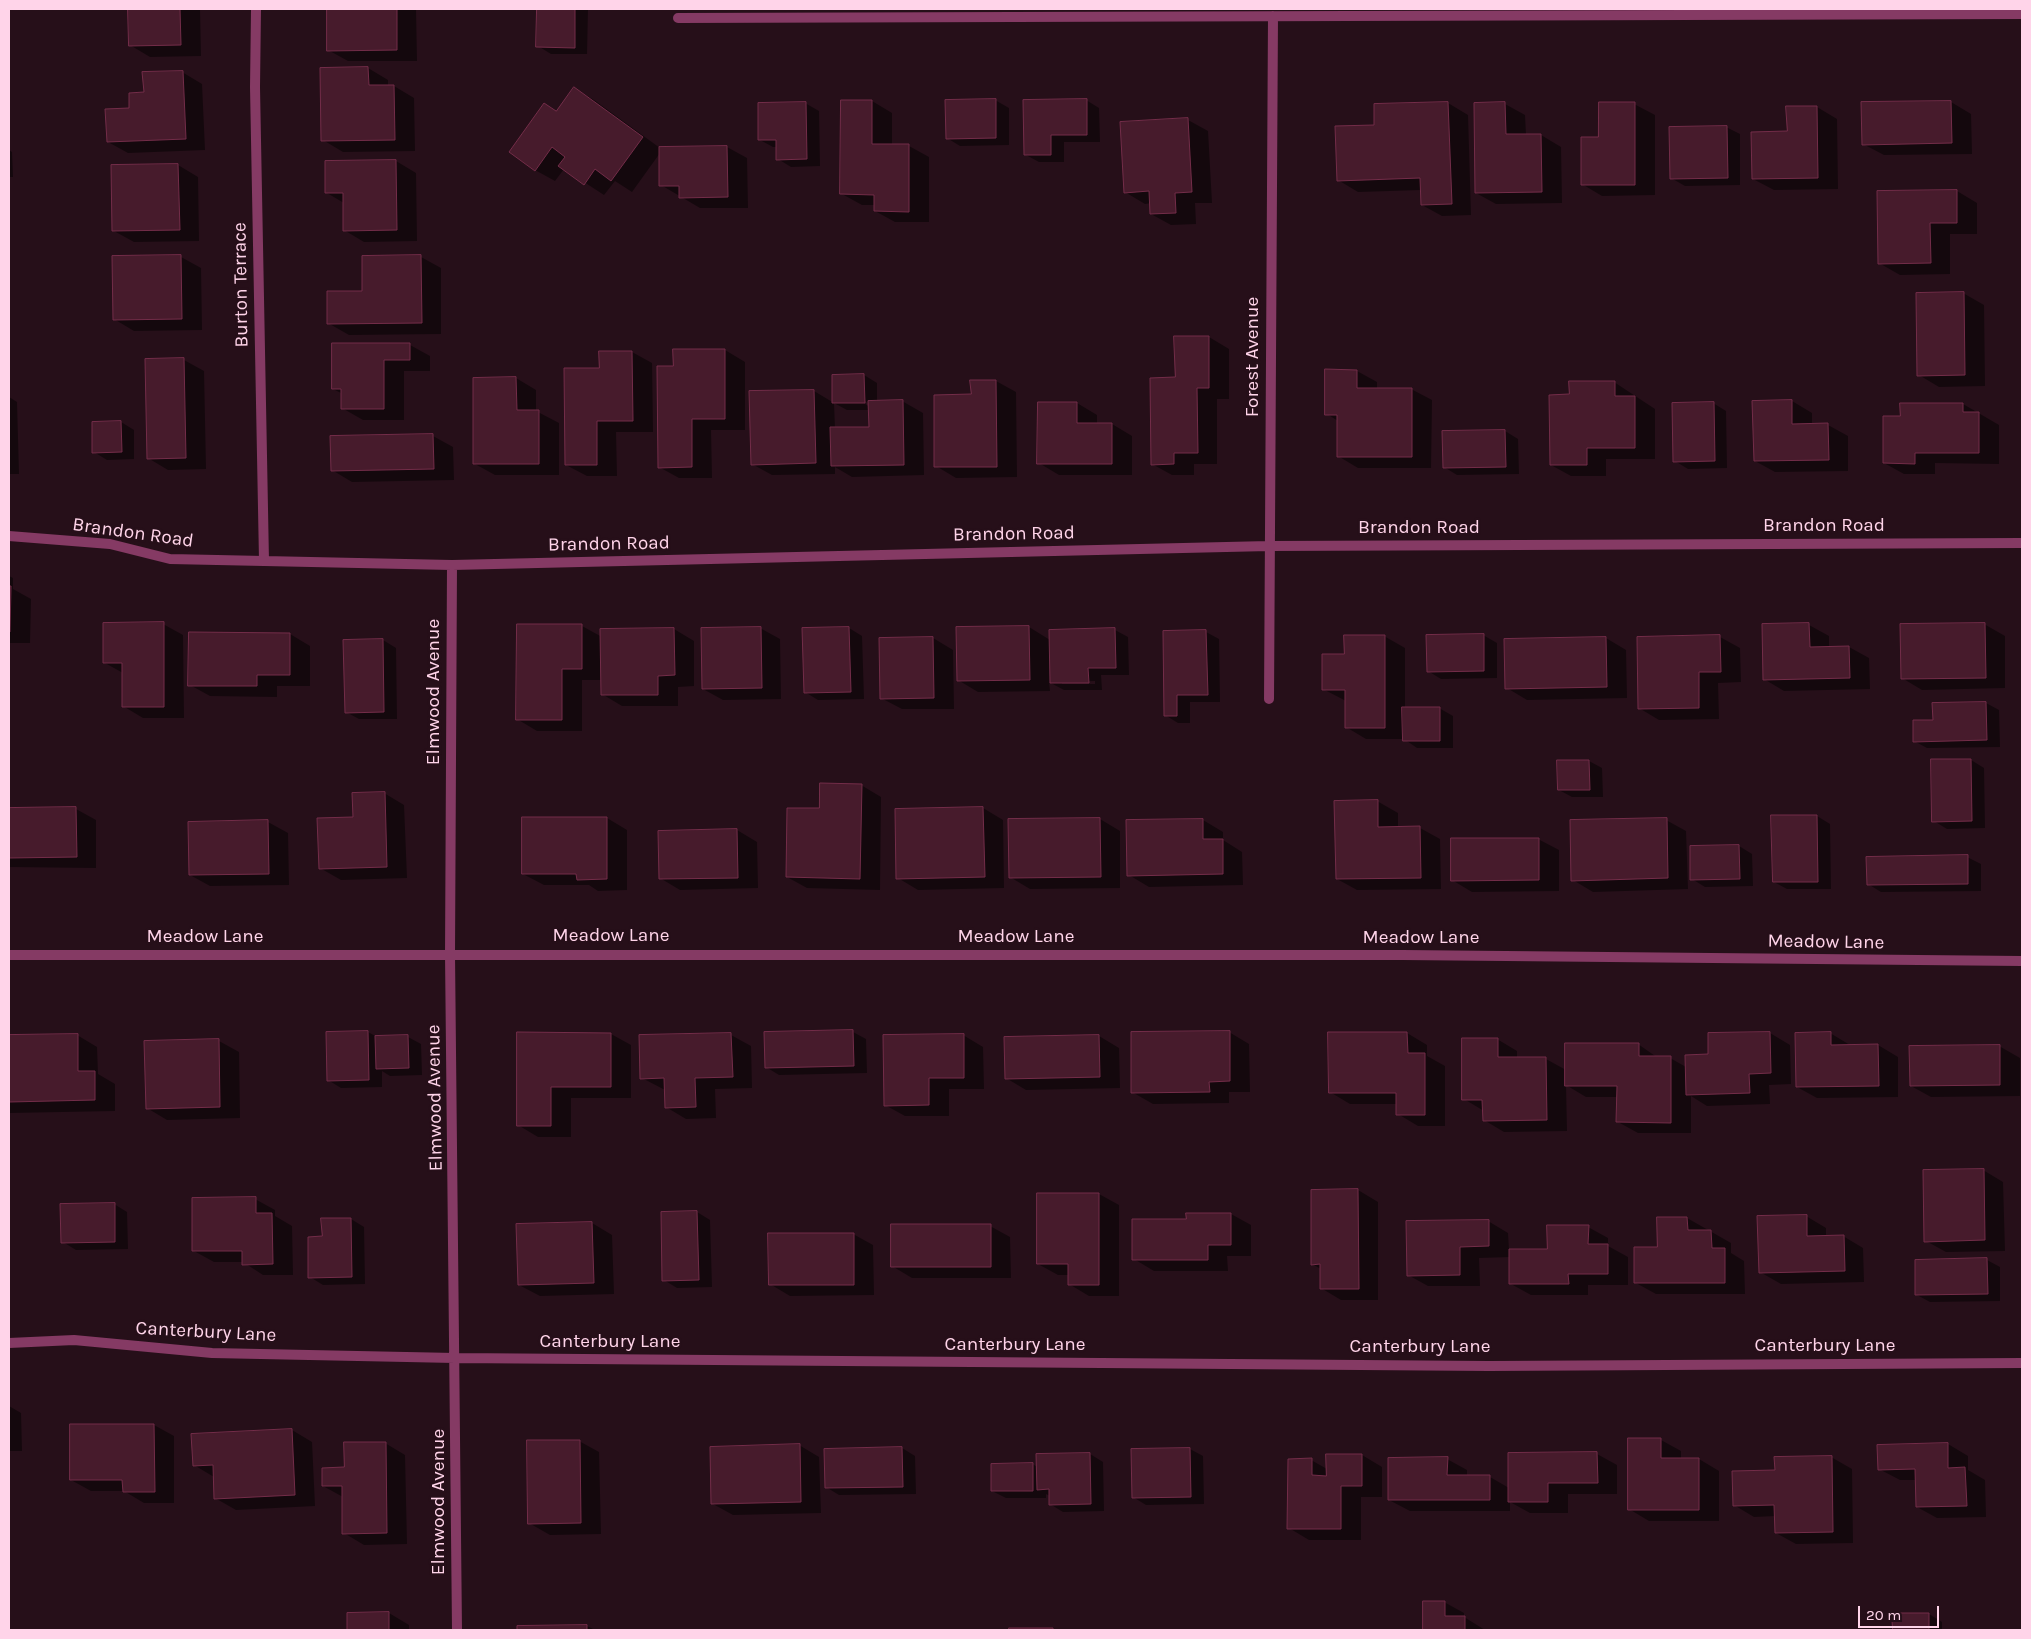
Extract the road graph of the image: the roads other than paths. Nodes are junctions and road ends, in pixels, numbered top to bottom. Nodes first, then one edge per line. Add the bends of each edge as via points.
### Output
1 (256, 9) edge
2 (2022, 14) edge
3 (1273, 16) junction
4 (678, 18) dead end
5 (9, 536) edge
6 (2022, 543) edge
7 (1269, 546) junction
8 (264, 561) junction
9 (452, 564) junction
10 (1269, 699) dead end
11 (450, 954) junction
12 (9, 955) edge
13 (2022, 961) edge
14 (9, 1343) edge
15 (455, 1358) junction
16 (2022, 1362) edge
17 (457, 1630) edge

1 - 8 street, Burton Terrace via 254,88
2 - 3 street
3 - 4 street
3 - 7 street, Forest Avenue
5 - 8 street, Brandon Road via 110,544 170,559
6 - 7 street, Brandon Road
7 - 9 street, Brandon Road
7 - 10 street, Forest Avenue
8 - 9 street, Brandon Road
9 - 11 street, Elmwood Avenue
11 - 12 street, Meadow Lane
11 - 13 street, Meadow Lane via 1411,955
11 - 15 street, Elmwood Avenue
14 - 15 street, Canterbury Lane via 74,1340 212,1352
15 - 16 street, Canterbury Lane via 1489,1366
15 - 17 street, Elmwood Avenue

